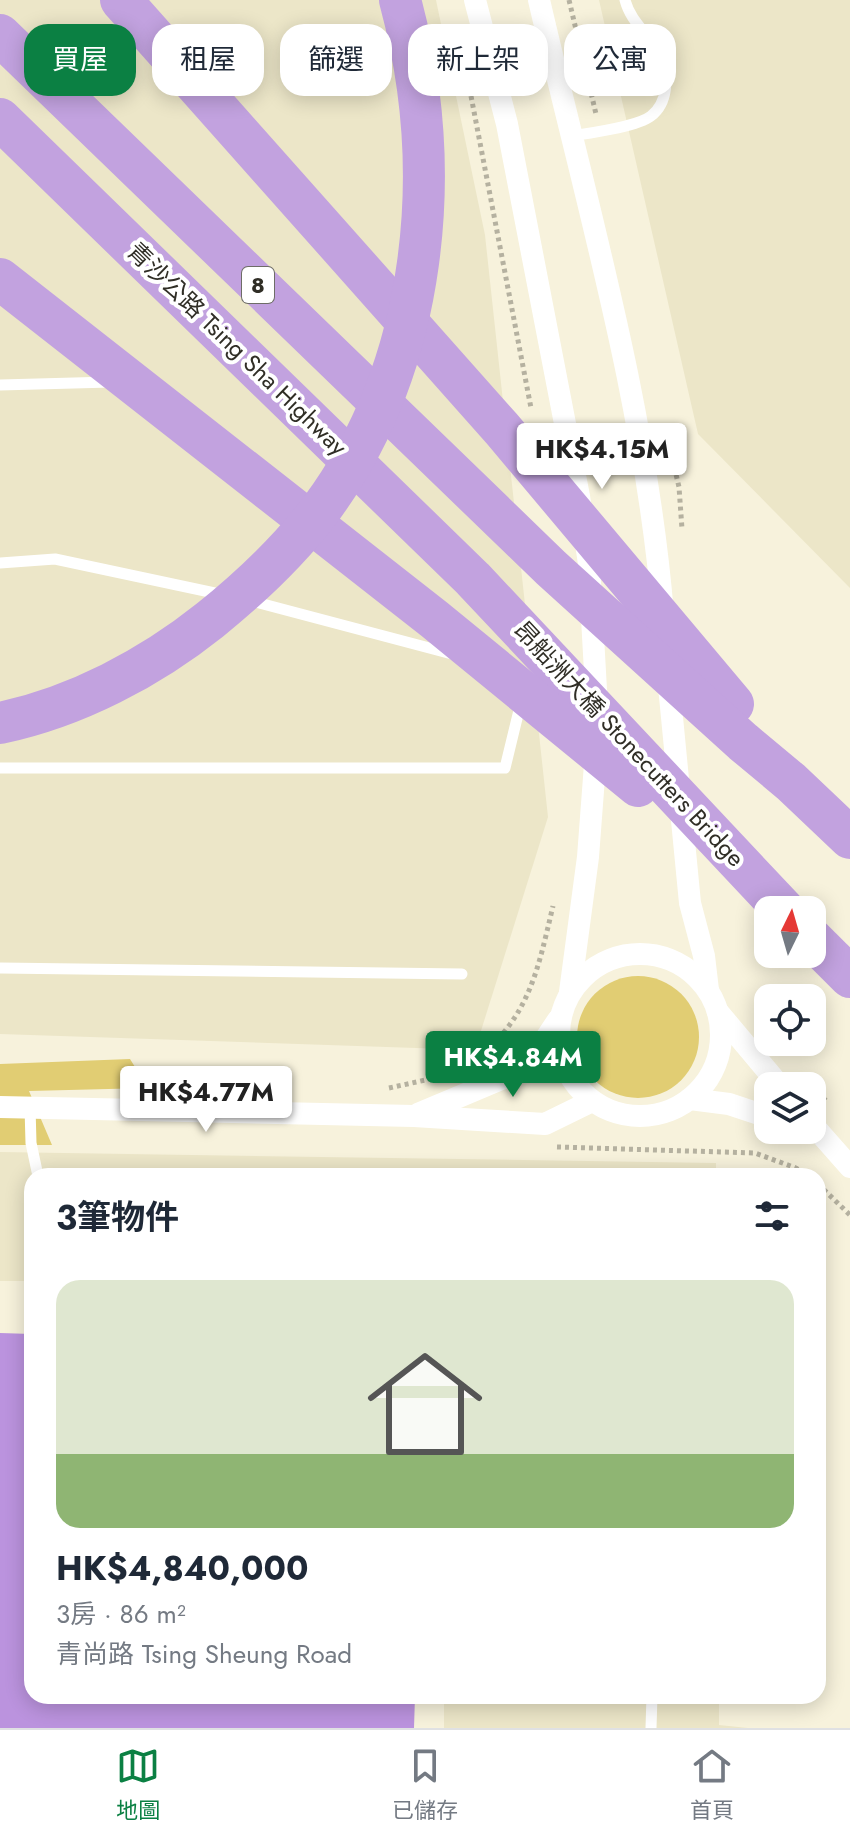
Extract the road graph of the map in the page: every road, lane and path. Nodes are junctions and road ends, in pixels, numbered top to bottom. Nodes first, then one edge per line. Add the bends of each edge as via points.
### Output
1 (121, 0) edge
2 (475, 0) edge
3 (539, 0) edge
4 (625, 0) edge
5 (400, 6) edge
6 (0, 35) edge
7 (471, 96) edge
8 (0, 119) edge
9 (570, 136) junction
10 (0, 279) edge
11 (151, 381) dead end
12 (0, 385) edge
13 (533, 417) dead end
14 (0, 563) edge
15 (473, 579) joint
16 (0, 723) edge
17 (0, 768) edge
18 (791, 782) junction
19 (850, 838) edge
20 (731, 856) junction
21 (770, 896) edge
22 (554, 903) dead end
23 (826, 953) edge
24 (0, 968) edge
25 (462, 974) dead end
26 (850, 977) edge
27 (708, 990) junction
28 (570, 992) junction
29 (718, 1011) junction
30 (561, 1016) junction
31 (473, 1063) dead end
32 (768, 1072) edge
33 (433, 1079) dead end
34 (375, 1087) dead end
35 (690, 1099) junction
36 (592, 1101) junction
37 (0, 1107) edge
38 (30, 1107) junction
39 (754, 1112) edge
40 (414, 1116) junction
41 (826, 1141) edge
42 (825, 1144) edge
43 (831, 1147) junction
44 (850, 1167) edge
45 (36, 1168) edge
46 (826, 1192) edge
47 (850, 1215) edge
48 (652, 1704) edge
49 (651, 1728) edge

1 - 18 highway via 591,532
2 - 28 street via 507,124 589,564 596,769
3 - 9 street
4 - 9 lane via 629,15 661,57 665,96 650,117
5 - 16 highway via 417,73 425,183 422,239 398,359 347,467 321,509 282,554 182,642 75,700
6 - 18 highway, 8 via 516,535
7 - 13 path
8 - 15 highway, 青沙公路 Tsing Sha Highway
9 - 27 street via 650,490 690,903
10 - 20 highway
11 - 12 lane
14 - 17 lane via 55,559 280,606 527,675 505,768
15 - 20 highway, 昂船洲大橋 Stonecutters Bridge
18 - 19 highway, 8
20 - 21 highway, 昂船洲大橋 Stonecutters Bridge
22 - 31 path via 525,1003 495,1044
23 - 26 highway
24 - 25 lane
27 - 28 street via 673,961 627,955 605,962
27 - 29 street
28 - 30 street
29 - 32 street
29 - 35 street via 718,1059 708,1081
30 - 36 street via 558,1040 563,1063
30 - 40 street via 538,1050 511,1075
33 - 34 path
35 - 36 street via 652,1116 631,1116
35 - 39 street
36 - 40 street via 545,1124
37 - 38 street
38 - 40 street
38 - 45 lane
41 - 43 street
42 - 43 street
43 - 44 street
46 - 47 path
48 - 49 lane

